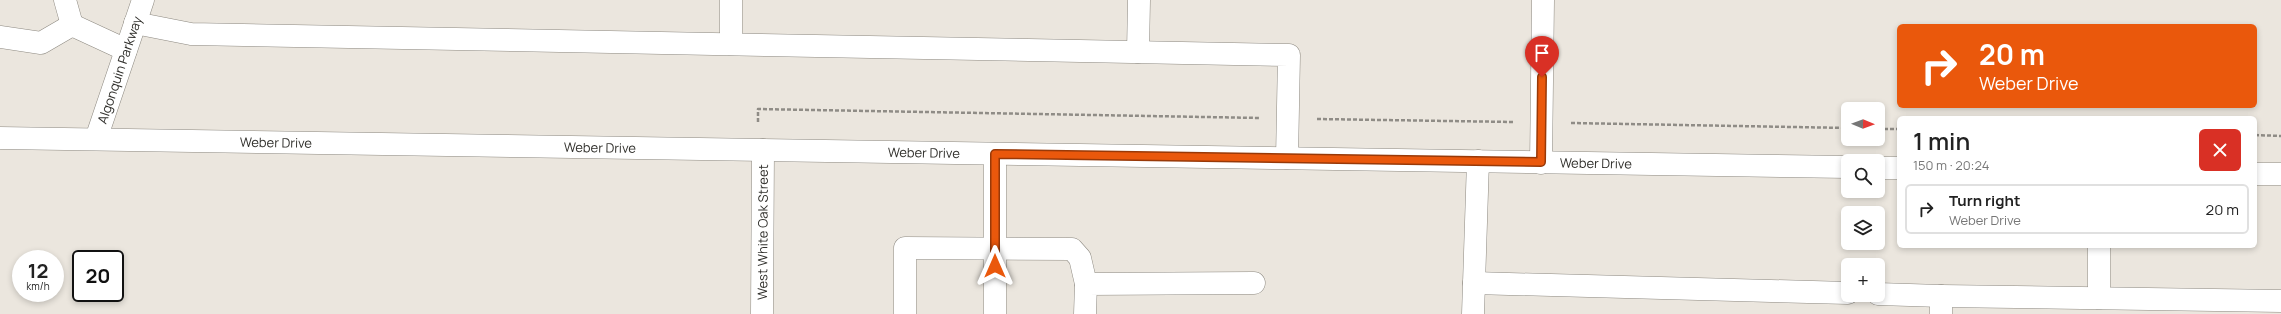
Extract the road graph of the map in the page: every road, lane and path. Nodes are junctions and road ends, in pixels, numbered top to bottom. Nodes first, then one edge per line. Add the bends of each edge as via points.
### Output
1 (65, 0) edge
2 (143, 0) edge
3 (731, 0) edge
4 (1139, 0) edge
5 (1543, 0) edge
6 (135, 23) junction
7 (72, 26) junction
8 (0, 37) edge
9 (731, 44) junction
10 (126, 50) junction
11 (1138, 52) junction
12 (1885, 128) edge
13 (1897, 129) edge
14 (2257, 135) edge
15 (2281, 136) edge
16 (0, 138) edge
17 (96, 139) junction
18 (763, 150) junction
19 (995, 154) junction
20 (1287, 158) junction
21 (1478, 161) junction
22 (1541, 162) junction
23 (1841, 167) edge
24 (1885, 168) edge
25 (1897, 168) edge
26 (2257, 174) edge
27 (2281, 174) edge
28 (2099, 248) edge
29 (995, 250) junction
30 (1254, 283) dead end
31 (1474, 283) junction
32 (1086, 284) junction
33 (1841, 293) edge
34 (1885, 295) edge
35 (2099, 298) junction
36 (1941, 305) edge
37 (2269, 305) edge
38 (762, 314) edge
39 (905, 314) edge
40 (994, 314) edge
41 (1086, 314) edge
42 (1473, 314) edge

1 - 7 street
2 - 6 street, Algonquin Parkway
3 - 9 street
4 - 11 street
5 - 22 street
6 - 9 street via 191,34
6 - 10 street, Algonquin Parkway
7 - 8 street via 41,43
7 - 10 street
9 - 11 street
10 - 17 street, Algonquin Parkway
11 - 20 street via 1289,54
12 - 13 path
14 - 15 path
16 - 17 street, Weber Drive
17 - 18 street, Weber Drive
18 - 19 street, Weber Drive
18 - 38 street, West White Oak Street
19 - 20 street, Weber Drive
19 - 29 street
20 - 21 street, Weber Drive
21 - 22 street, Weber Drive
21 - 31 street
22 - 23 street, Weber Drive
24 - 25 street
26 - 27 street
28 - 35 street
29 - 32 street via 1072,249 1080,258
29 - 39 street via 905,248
29 - 40 street
30 - 32 street
31 - 33 street
31 - 42 street
32 - 41 street
34 - 36 street
35 - 36 street
35 - 37 street

